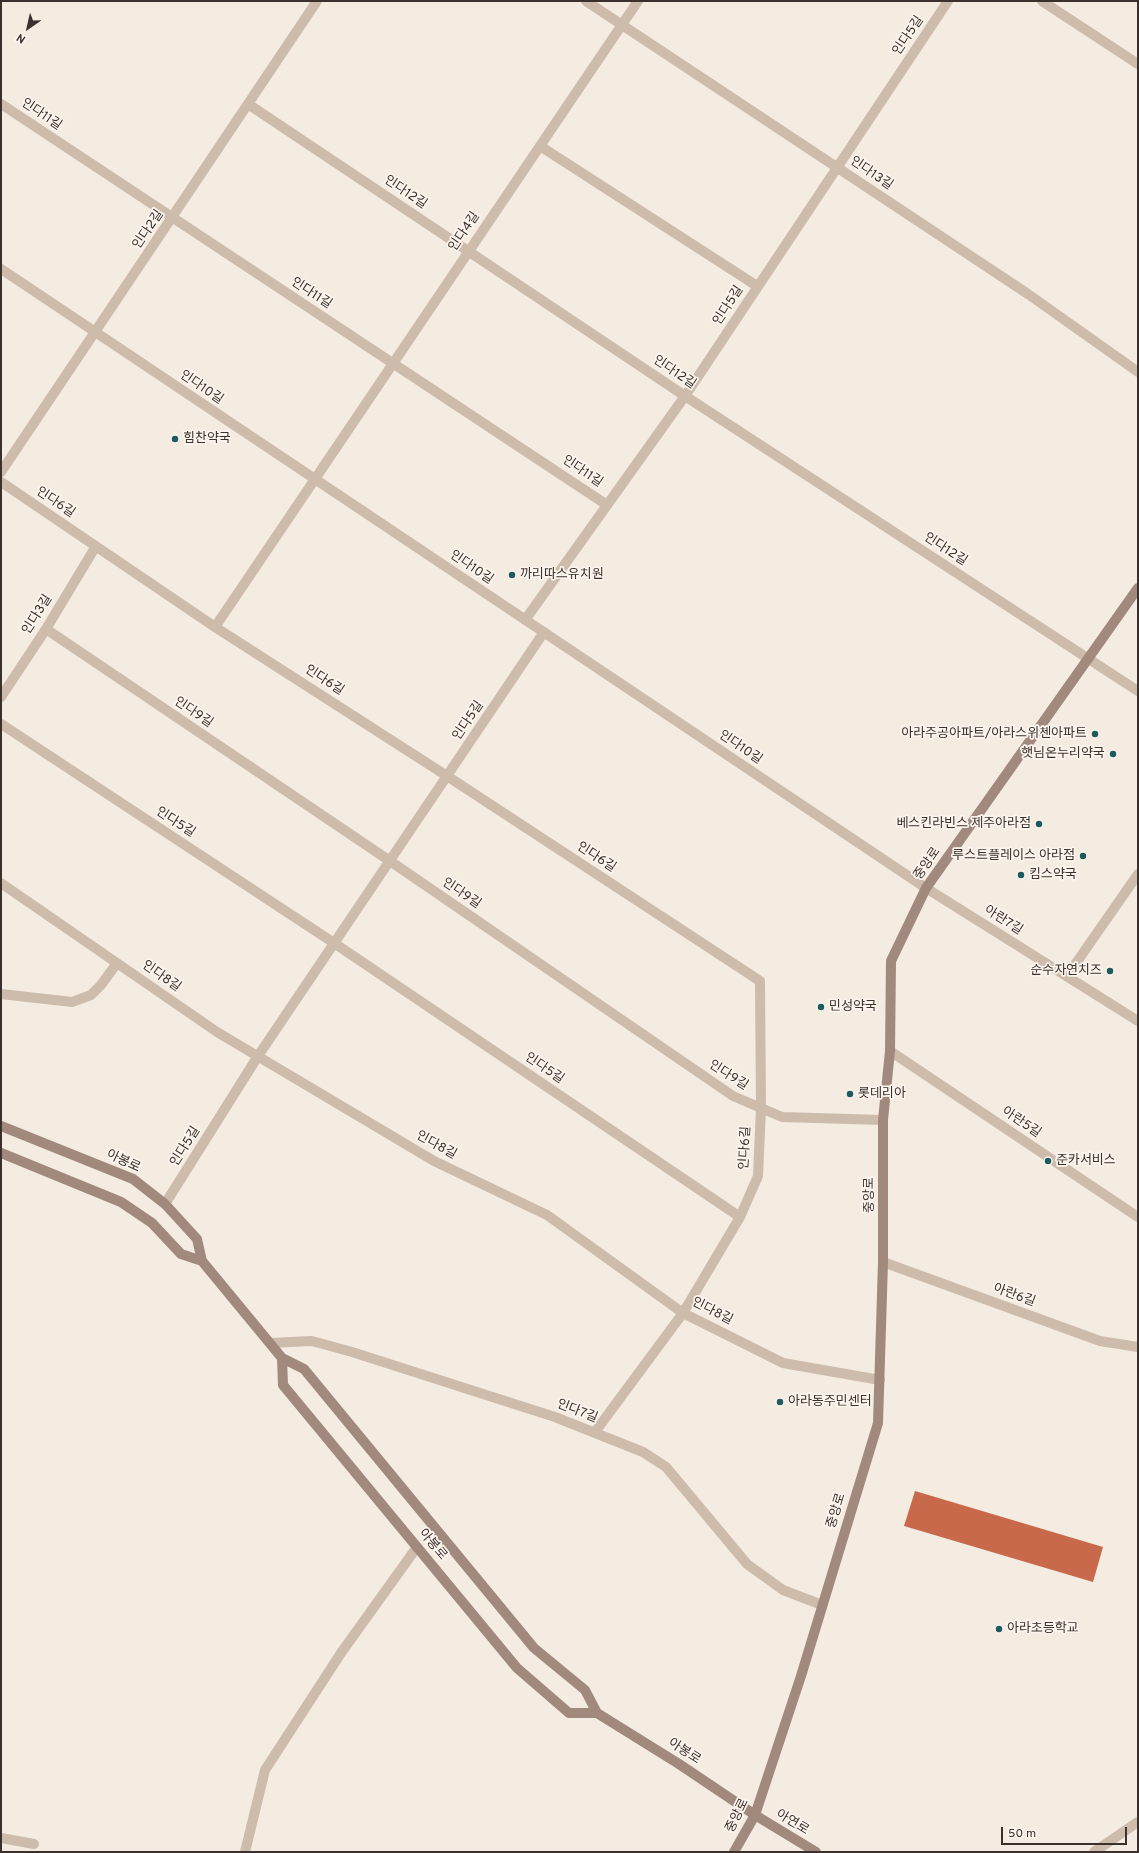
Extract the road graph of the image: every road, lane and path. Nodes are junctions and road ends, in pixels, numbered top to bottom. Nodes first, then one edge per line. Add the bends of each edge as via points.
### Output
1 (317, 1) edge
2 (586, 1) edge
3 (638, 1) edge
4 (948, 1) edge
5 (1042, 1) edge
6 (622, 25) junction
7 (1138, 64) edge
8 (1, 104) edge
9 (248, 104) junction
10 (540, 146) junction
11 (836, 166) junction
12 (172, 218) junction
13 (468, 251) junction
14 (1, 270) edge
15 (757, 286) junction
16 (96, 333) junction
17 (393, 362) junction
18 (1138, 372) edge
19 (685, 396) junction
20 (1, 472) edge
21 (314, 478) junction
22 (1, 482) edge
23 (607, 505) junction
24 (96, 546) junction
25 (1138, 588) edge
26 (525, 620) junction
27 (215, 626) junction
28 (46, 629) junction
29 (544, 632) junction
30 (1089, 659) junction
31 (1138, 691) edge
32 (1, 697) edge
33 (1, 724) edge
34 (447, 776) junction
35 (390, 861) junction
36 (1138, 874) edge
37 (1, 882) edge
38 (926, 888) junction
39 (334, 943) junction
40 (117, 963) junction
41 (1067, 976) junction
42 (1, 994) edge
43 (1138, 1021) edge
44 (890, 1051) junction
45 (258, 1056) junction
46 (761, 1108) junction
47 (883, 1120) junction
48 (1, 1126) edge
49 (1, 1154) edge
50 (165, 1204) junction
51 (740, 1217) junction
52 (1138, 1217) edge
53 (202, 1261) junction
54 (883, 1262) junction
55 (683, 1313) junction
56 (270, 1343) junction
57 (1138, 1347) edge
58 (282, 1358) junction
59 (880, 1380) junction
60 (595, 1432) junction
61 (417, 1547) junction
62 (822, 1605) junction
63 (597, 1713) junction
64 (755, 1815) junction
65 (1138, 1822) edge
66 (1, 1838) edge
67 (34, 1844) dead end
68 (245, 1852) edge
69 (734, 1852) edge
70 (816, 1852) edge
71 (1094, 1852) edge

1 - 9 street, 인다2길
2 - 6 street, 인다13길
3 - 6 street, 인다4길
4 - 11 street, 인다5길
5 - 7 street
6 - 10 street, 인다4길
6 - 11 street, 인다13길
8 - 12 street, 인다11길
9 - 12 street, 인다2길
9 - 13 street, 인다12길
10 - 13 street, 인다4길
10 - 15 street
11 - 15 street, 인다5길
11 - 18 street, 인다13길 via 1028,294
12 - 16 street, 인다2길
12 - 17 street, 인다11길
13 - 17 street, 인다4길
13 - 19 street, 인다12길
14 - 16 street, 인다10길
15 - 19 street, 인다5길
16 - 20 street, 인다2길
16 - 21 street, 인다10길
17 - 21 street, 인다4길
17 - 23 street, 인다11길
19 - 23 street, 인다5길
19 - 30 street, 인다12길
21 - 26 street, 인다10길
21 - 27 street, 인다4길
22 - 24 street, 인다6길
23 - 26 street, 인다5길
24 - 27 street, 인다6길
24 - 28 street, 인다3길
25 - 30 main road, 중앙로
26 - 29 street, 인다10길
27 - 34 street, 인다6길
28 - 32 street, 인다3길
28 - 35 street, 인다9길
29 - 34 street, 인다5길
29 - 38 street, 인다10길
30 - 31 street, 인다12길
30 - 38 main road, 중앙로
33 - 39 street, 인다5길
34 - 35 street, 인다5길
34 - 46 street, 인다6길 via 760,981
35 - 39 street, 인다5길
35 - 46 street, 인다9길 via 732,1096
36 - 41 street
37 - 40 street, 인다8길
38 - 41 street, 아란7길
38 - 44 main road, 중앙로 via 891,961
39 - 45 street, 인다5길
39 - 51 street, 인다5길
40 - 42 street via 91,995 72,1002
40 - 45 street, 인다8길
41 - 43 street, 아란7길
44 - 47 main road, 중앙로
44 - 52 street, 아란5길
45 - 50 street, 인다5길
45 - 55 street, 인다8길 via 434,1161 547,1215
46 - 47 street, 인다9길 via 782,1117
46 - 51 street, 인다6길 via 758,1176
47 - 54 main road, 중앙로
48 - 50 main road, 아봉로 via 133,1179
49 - 53 main road via 121,1202 152,1223 181,1254
50 - 53 main road, 아봉로 via 197,1239
51 - 55 street, 인다6길
53 - 56 main road, 아봉로
54 - 57 street, 아란6길 via 1100,1341
54 - 59 main road, 중앙로
55 - 59 street, 인다8길 via 783,1363
55 - 60 street, 인다6길
56 - 58 main road, 아봉로
56 - 60 street, 인다7길 via 312,1341 555,1417
58 - 61 main road, 아봉로 via 283,1385
58 - 63 main road, 아봉로 via 304,1369 534,1648 585,1690
59 - 62 main road, 중앙로 via 878,1423
60 - 62 street, 인다7길 via 643,1452 666,1467 747,1564 783,1590
61 - 63 main road, 아봉로 via 517,1668 569,1713
61 - 68 street via 341,1653 265,1770
62 - 64 main road, 중앙로
63 - 64 main road, 아봉로
64 - 69 main road, 중앙로
64 - 70 main road, 아연로
65 - 71 street
66 - 67 street

